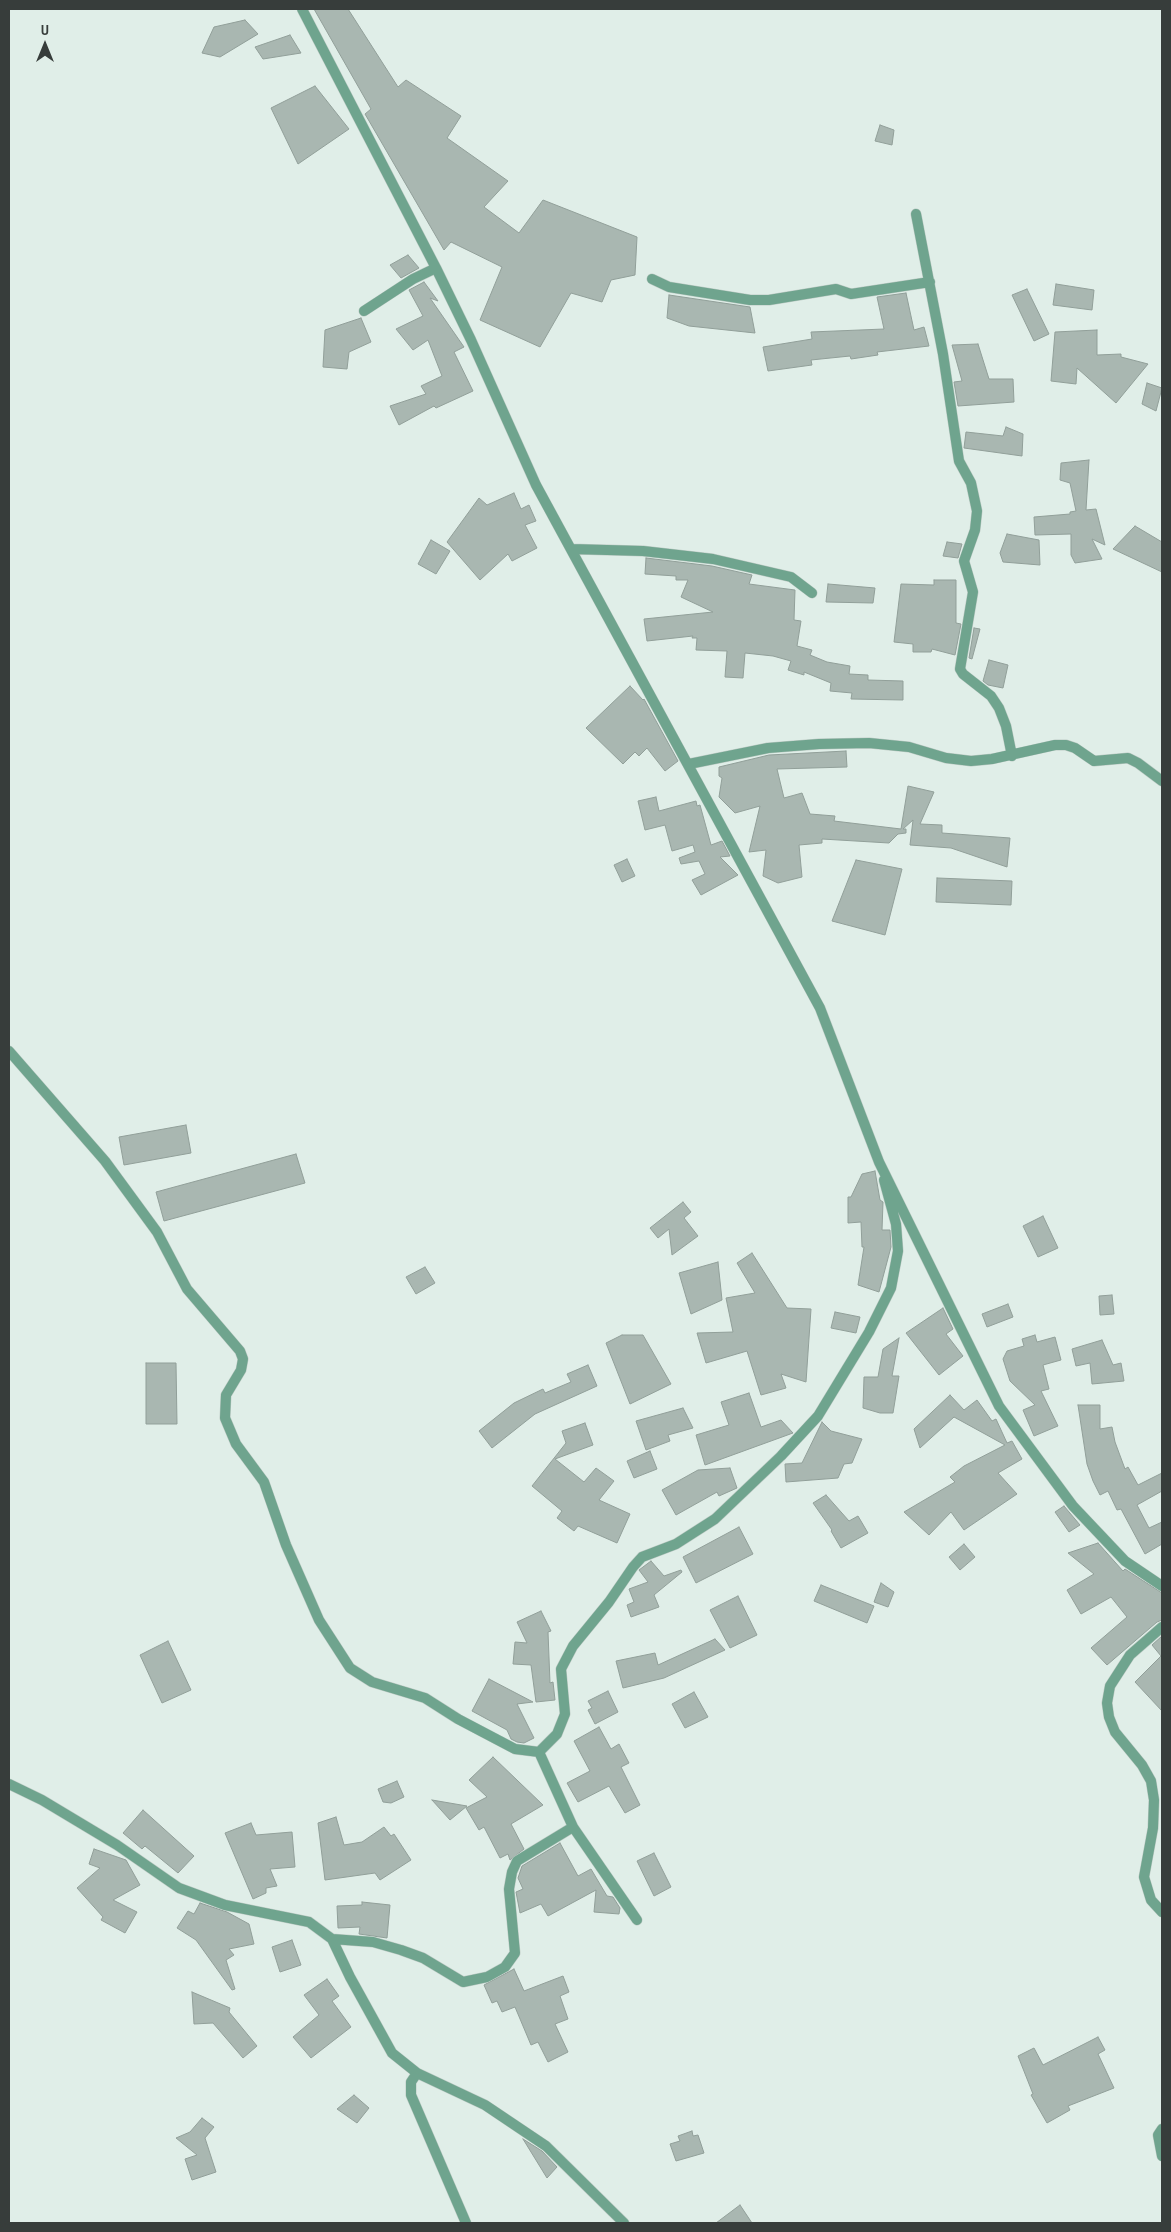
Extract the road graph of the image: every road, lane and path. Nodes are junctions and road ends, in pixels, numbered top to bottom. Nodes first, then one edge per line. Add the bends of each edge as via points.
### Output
1 (302, 9) edge
2 (916, 214) dead end
3 (436, 268) junction
4 (652, 279) dead end
5 (930, 282) junction
6 (364, 311) dead end
7 (571, 549) junction
8 (812, 593) dead end
9 (1012, 756) junction
10 (689, 764) junction
11 (1162, 781) edge
12 (9, 1051) edge
13 (879, 1162) junction
14 (1162, 1586) edge
15 (1162, 1627) edge
16 (539, 1752) junction
17 (9, 1784) edge
18 (573, 1827) junction
19 (1162, 1912) edge
20 (637, 1920) dead end
21 (332, 1939) junction
22 (417, 2073) junction
23 (1162, 2129) edge
24 (1162, 2156) edge
25 (466, 2223) edge
26 (624, 2223) edge

1 - 3 street
2 - 5 street
3 - 6 street
3 - 7 street via 536,486
4 - 5 street via 670,287 750,300 836,289 851,294
5 - 9 street via 959,461 971,483 977,511 975,530 964,561 973,592 960,669 991,696 1006,726
7 - 8 street via 713,559 791,577
7 - 10 street
9 - 10 street via 971,761 946,758 909,747 869,743 820,744 768,748
9 - 11 street via 1066,746 1094,760 1128,758
10 - 13 street via 820,1008
12 - 16 street via 105,1161 157,1232 187,1289 240,1351 243,1359 241,1370 226,1394 224,1418 236,1444 264,1482 286,1545 319,1620 350,1668 372,1682 425,1698 515,1749
13 - 14 street via 999,1406 1073,1506 1125,1561
13 - 16 street via 896,1224 898,1252 891,1288 856,1356 818,1416 741,1496 691,1536 642,1557 632,1567 609,1602 573,1646 561,1669 566,1714 557,1734
15 - 19 street via 1130,1655 1110,1686 1107,1703 1115,1732 1150,1780 1154,1800 1153,1828 1144,1877 1150,1900
16 - 18 street
17 - 21 street via 117,1845 179,1888 225,1905 309,1922
18 - 20 street
18 - 21 street via 517,1861 509,1889 515,1953 505,1967 487,1977 463,1982 423,1958 401,1950 373,1942
21 - 22 street via 392,2053
22 - 25 street via 411,2082 411,2095
22 - 26 street via 485,2105 546,2146
23 - 24 street via 1158,2135

